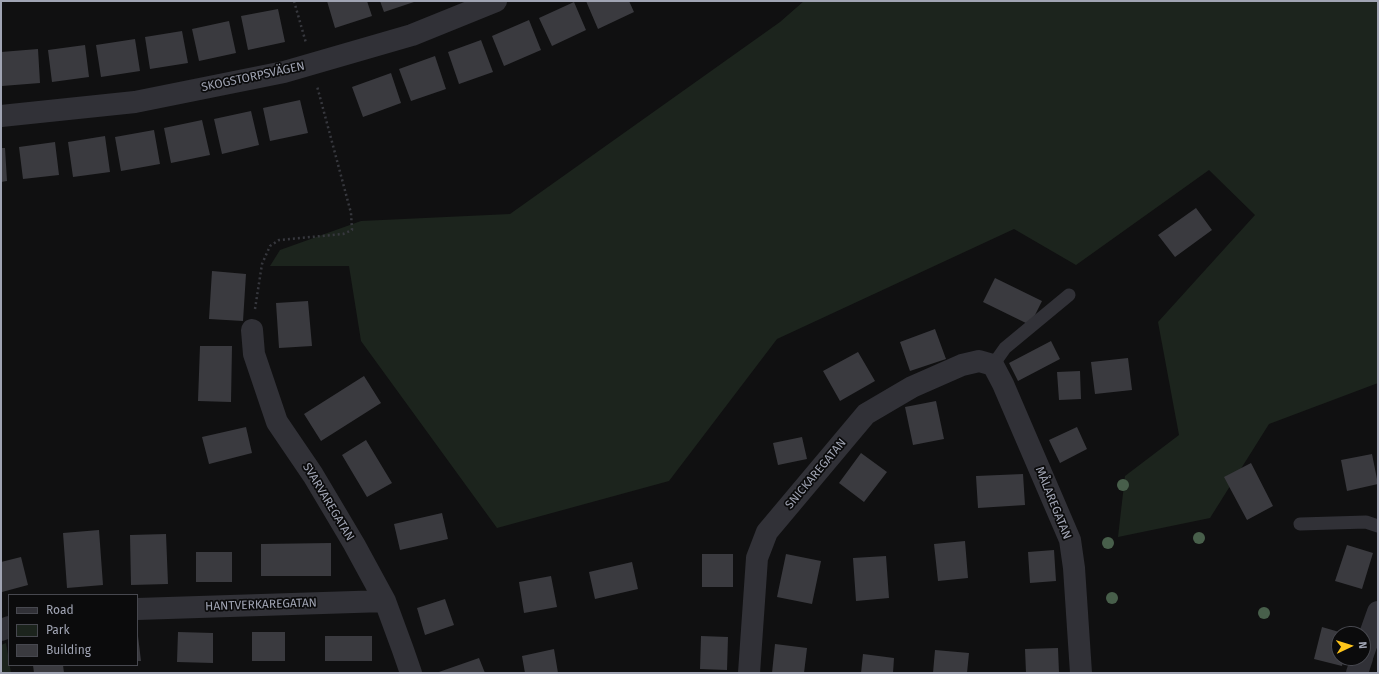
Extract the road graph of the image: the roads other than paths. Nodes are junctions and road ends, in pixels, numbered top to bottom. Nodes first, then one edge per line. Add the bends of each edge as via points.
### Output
1 (496, 1) edge
2 (1, 116) edge
3 (1069, 295) dead end
4 (252, 330) road end
5 (993, 365) junction
6 (1300, 524) dead end
7 (1378, 526) edge
8 (384, 601) junction
9 (138, 609) edge
10 (1378, 612) edge
11 (1371, 632) edge
12 (411, 673) edge
13 (749, 673) edge
14 (1081, 673) edge

1 - 2 street, SKOGSTORPSVÄGEN via 412,35 284,72 135,102
3 - 5 lane via 1005,348
4 - 8 street, SVARVAREGATAN via 254,354 277,422 313,475
5 - 13 street, SNICKAREGATAN via 979,361 962,364 912,387 866,414 767,532 757,558
5 - 14 street, MÅLAREGATAN via 1070,540
6 - 7 lane via 1366,522
8 - 9 street, HANTVERKAREGATAN
8 - 12 street, SVARVAREGATAN
10 - 11 street

